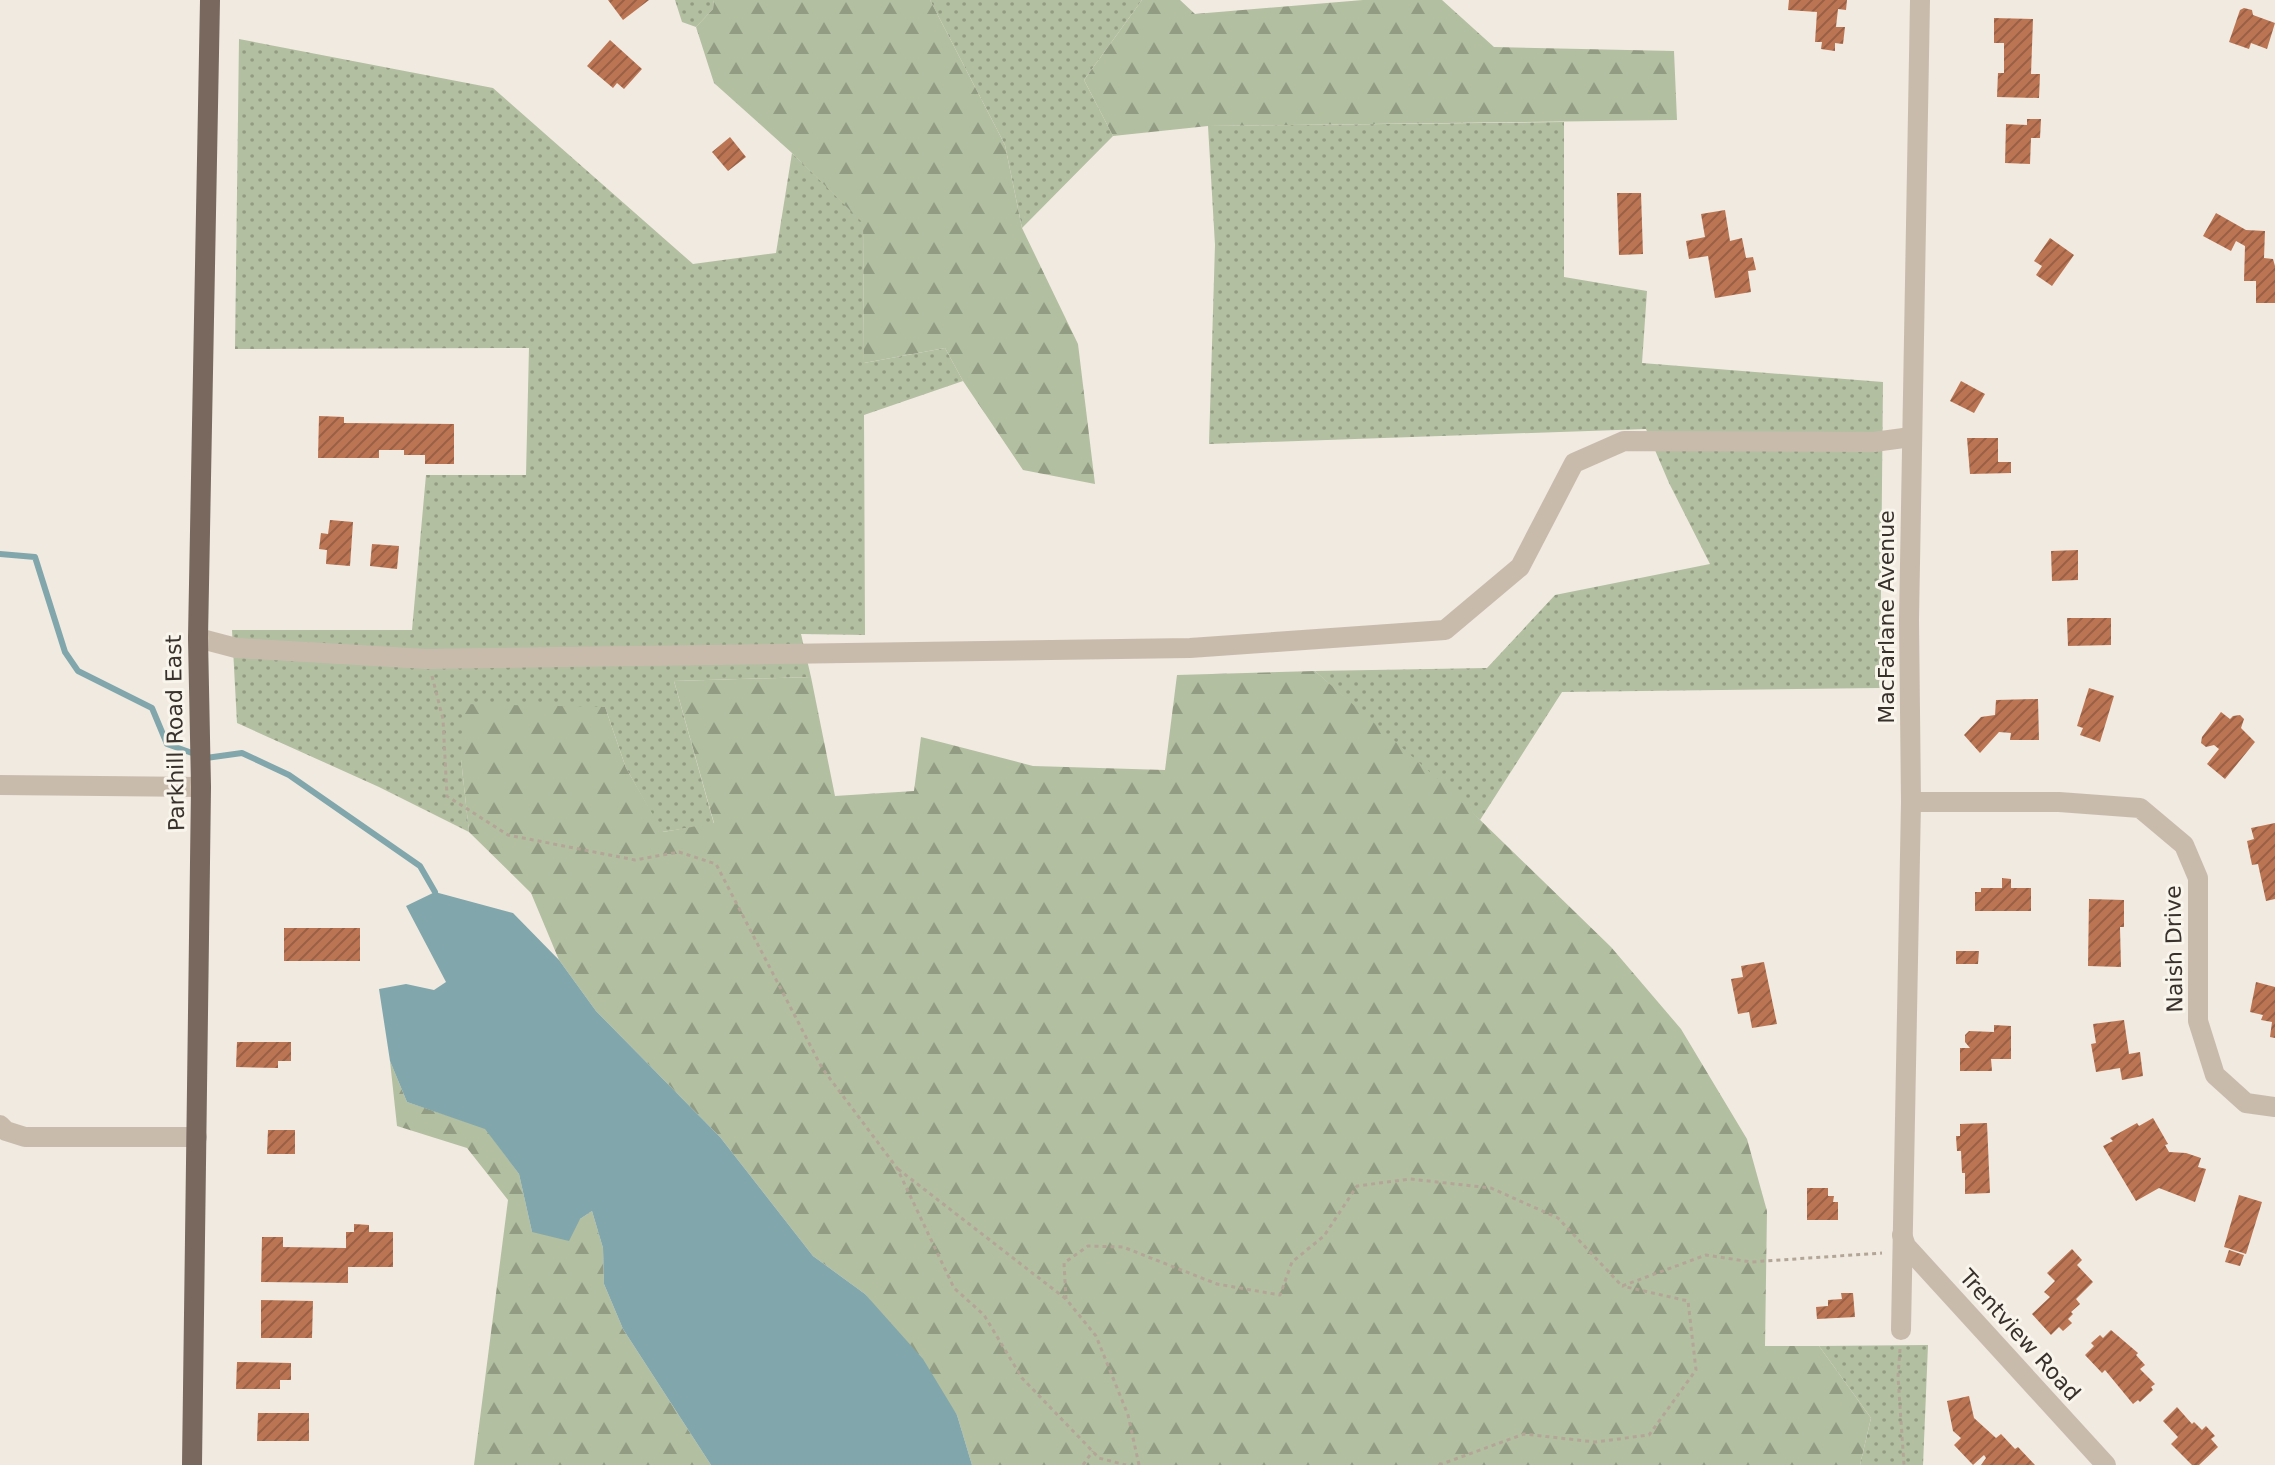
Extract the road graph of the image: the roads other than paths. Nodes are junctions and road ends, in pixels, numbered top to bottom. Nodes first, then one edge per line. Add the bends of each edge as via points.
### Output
1 (210, 0) edge
2 (1920, 0) edge
3 (1911, 437) junction
4 (198, 638) junction
5 (0, 785) edge
6 (201, 787) junction
7 (1911, 802) junction
8 (2275, 1107) edge
9 (0, 1125) edge
10 (197, 1137) junction
11 (1901, 1243) junction
12 (1901, 1330) road end
13 (192, 1465) edge
14 (2106, 1465) edge

1 - 4 main road, Parkhill Road East
2 - 3 street, MacFarlane Avenue
3 - 4 street via 1874,442 1624,441 1574,463 1520,567 1445,630 1190,648 427,659 236,648
3 - 7 street, MacFarlane Avenue
4 - 6 main road, Parkhill Road East
5 - 6 street
6 - 10 main road, Parkhill Road East
7 - 8 street, Naish Drive via 2059,802 2140,808 2151,817 2184,845 2198,878 2198,1021 2215,1075 2246,1103
7 - 11 street, MacFarlane Avenue
9 - 10 street via 25,1137
10 - 13 main road, Parkhill Road East
11 - 12 street, MacFarlane Avenue
11 - 14 street, Trentview Road

